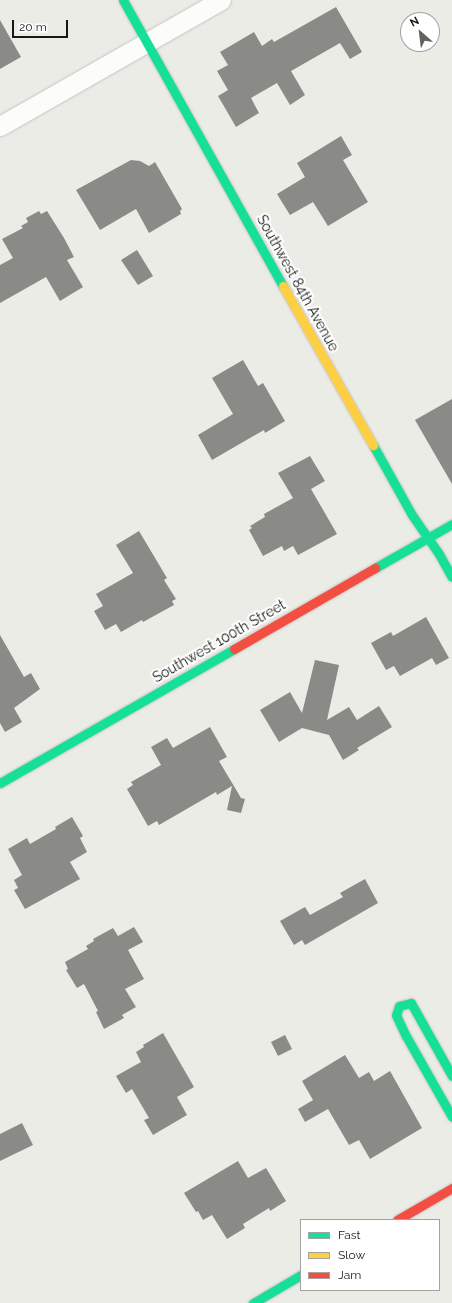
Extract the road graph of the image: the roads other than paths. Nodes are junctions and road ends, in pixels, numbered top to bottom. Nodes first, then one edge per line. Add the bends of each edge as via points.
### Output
1 (123, 0) edge
2 (221, 0) edge
3 (147, 42) junction
4 (0, 126) edge
5 (452, 524) edge
6 (428, 538) junction
7 (452, 577) edge
8 (0, 783) edge
9 (452, 1076) edge
10 (452, 1117) edge
11 (452, 1188) edge
12 (399, 1219) edge
13 (300, 1276) edge
14 (253, 1303) edge

1 - 3 street, Southwest 84th Avenue
2 - 3 street
3 - 4 street
3 - 6 street, Southwest 84th Avenue via 412,516
5 - 6 street, Southwest 100th Street
6 - 7 street, Southwest 84th Avenue
6 - 8 street, Southwest 100th Street
9 - 10 street via 411,1003 399,1006 396,1014 406,1036
11 - 12 street
13 - 14 street

